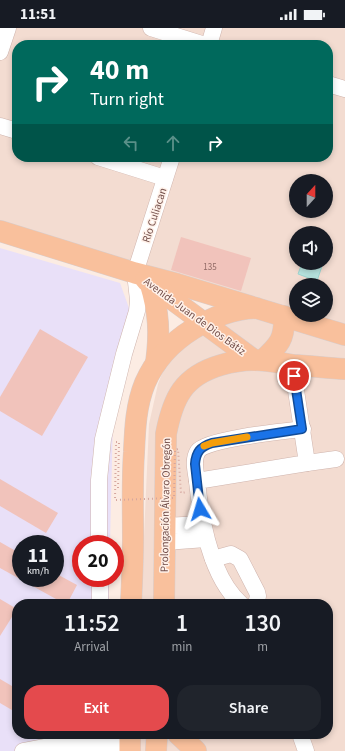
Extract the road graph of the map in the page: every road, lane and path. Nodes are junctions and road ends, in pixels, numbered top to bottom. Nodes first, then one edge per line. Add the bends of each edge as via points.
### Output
1 (8, 28) edge
2 (151, 28) edge
3 (214, 28) edge
4 (189, 40) edge
5 (210, 40) edge
6 (0, 52) edge
7 (333, 85) edge
8 (345, 89) edge
9 (0, 126) edge
10 (12, 130) edge
11 (114, 162) edge
12 (170, 162) edge
13 (165, 178) junction
14 (0, 231) edge
15 (143, 278) junction
16 (256, 308) junction
17 (284, 316) junction
18 (203, 323) junction
19 (345, 335) edge
20 (258, 360) junction
21 (156, 363) junction
22 (292, 364) junction
23 (345, 369) edge
24 (302, 429) junction
25 (336, 459) dead end
26 (307, 463) junction
27 (192, 487) junction
28 (118, 488) dead end
29 (204, 532) junction
30 (165, 534) junction
31 (99, 535) edge
32 (213, 559) junction
33 (100, 587) edge
34 (100, 599) edge
35 (131, 599) edge
36 (164, 599) edge
37 (236, 599) edge
38 (257, 599) edge
39 (157, 739) edge
40 (183, 739) edge
41 (302, 739) edge
42 (91, 740) edge
43 (130, 743) edge
44 (23, 751) edge
45 (156, 751) edge
46 (196, 751) edge
47 (306, 751) edge

1 - 6 street
2 - 4 street
3 - 5 street
7 - 8 street
9 - 10 street
11 - 13 street
12 - 13 street, Río Culiacan
13 - 15 street, Río Culiacan
14 - 15 main road, Avenida Juan de Dios Bátiz
15 - 16 main road, Avenida Juan de Dios Bátiz via 177,284
15 - 18 main road, Avenida Juan de Dios Bátiz
15 - 21 main road via 156,302 159,322
15 - 31 street via 138,311 124,354 103,439 99,480
16 - 17 main road, Avenida Juan de Dios Bátiz
16 - 18 main road via 232,311
17 - 19 main road, Avenida Juan de Dios Bátiz
17 - 20 main road via 285,329 281,340 275,349
18 - 20 main road, Avenida Juan de Dios Bátiz
18 - 21 main road via 175,343
20 - 22 main road, Prolongación Álvaro Obregón
20 - 30 main road, Prolongación Álvaro Obregón via 239,361 211,368 188,382 178,396 166,434
21 - 35 main road via 141,395 135,424
22 - 23 main road, Prolongación Álvaro Obregón
22 - 24 street
24 - 26 street
24 - 27 street via 205,446 197,452
25 - 26 street
26 - 27 street
27 - 28 path, bridge via 180,492 178,449 175,450 174,498 114,500 116,442 119,442
27 - 29 street
29 - 30 street
29 - 32 street
30 - 36 main road, Prolongación Álvaro Obregón
32 - 37 street
32 - 38 street via 231,554 240,559 257,592
33 - 34 street
39 - 45 main road
40 - 46 main road
41 - 47 street
42 - 43 street
42 - 44 street

